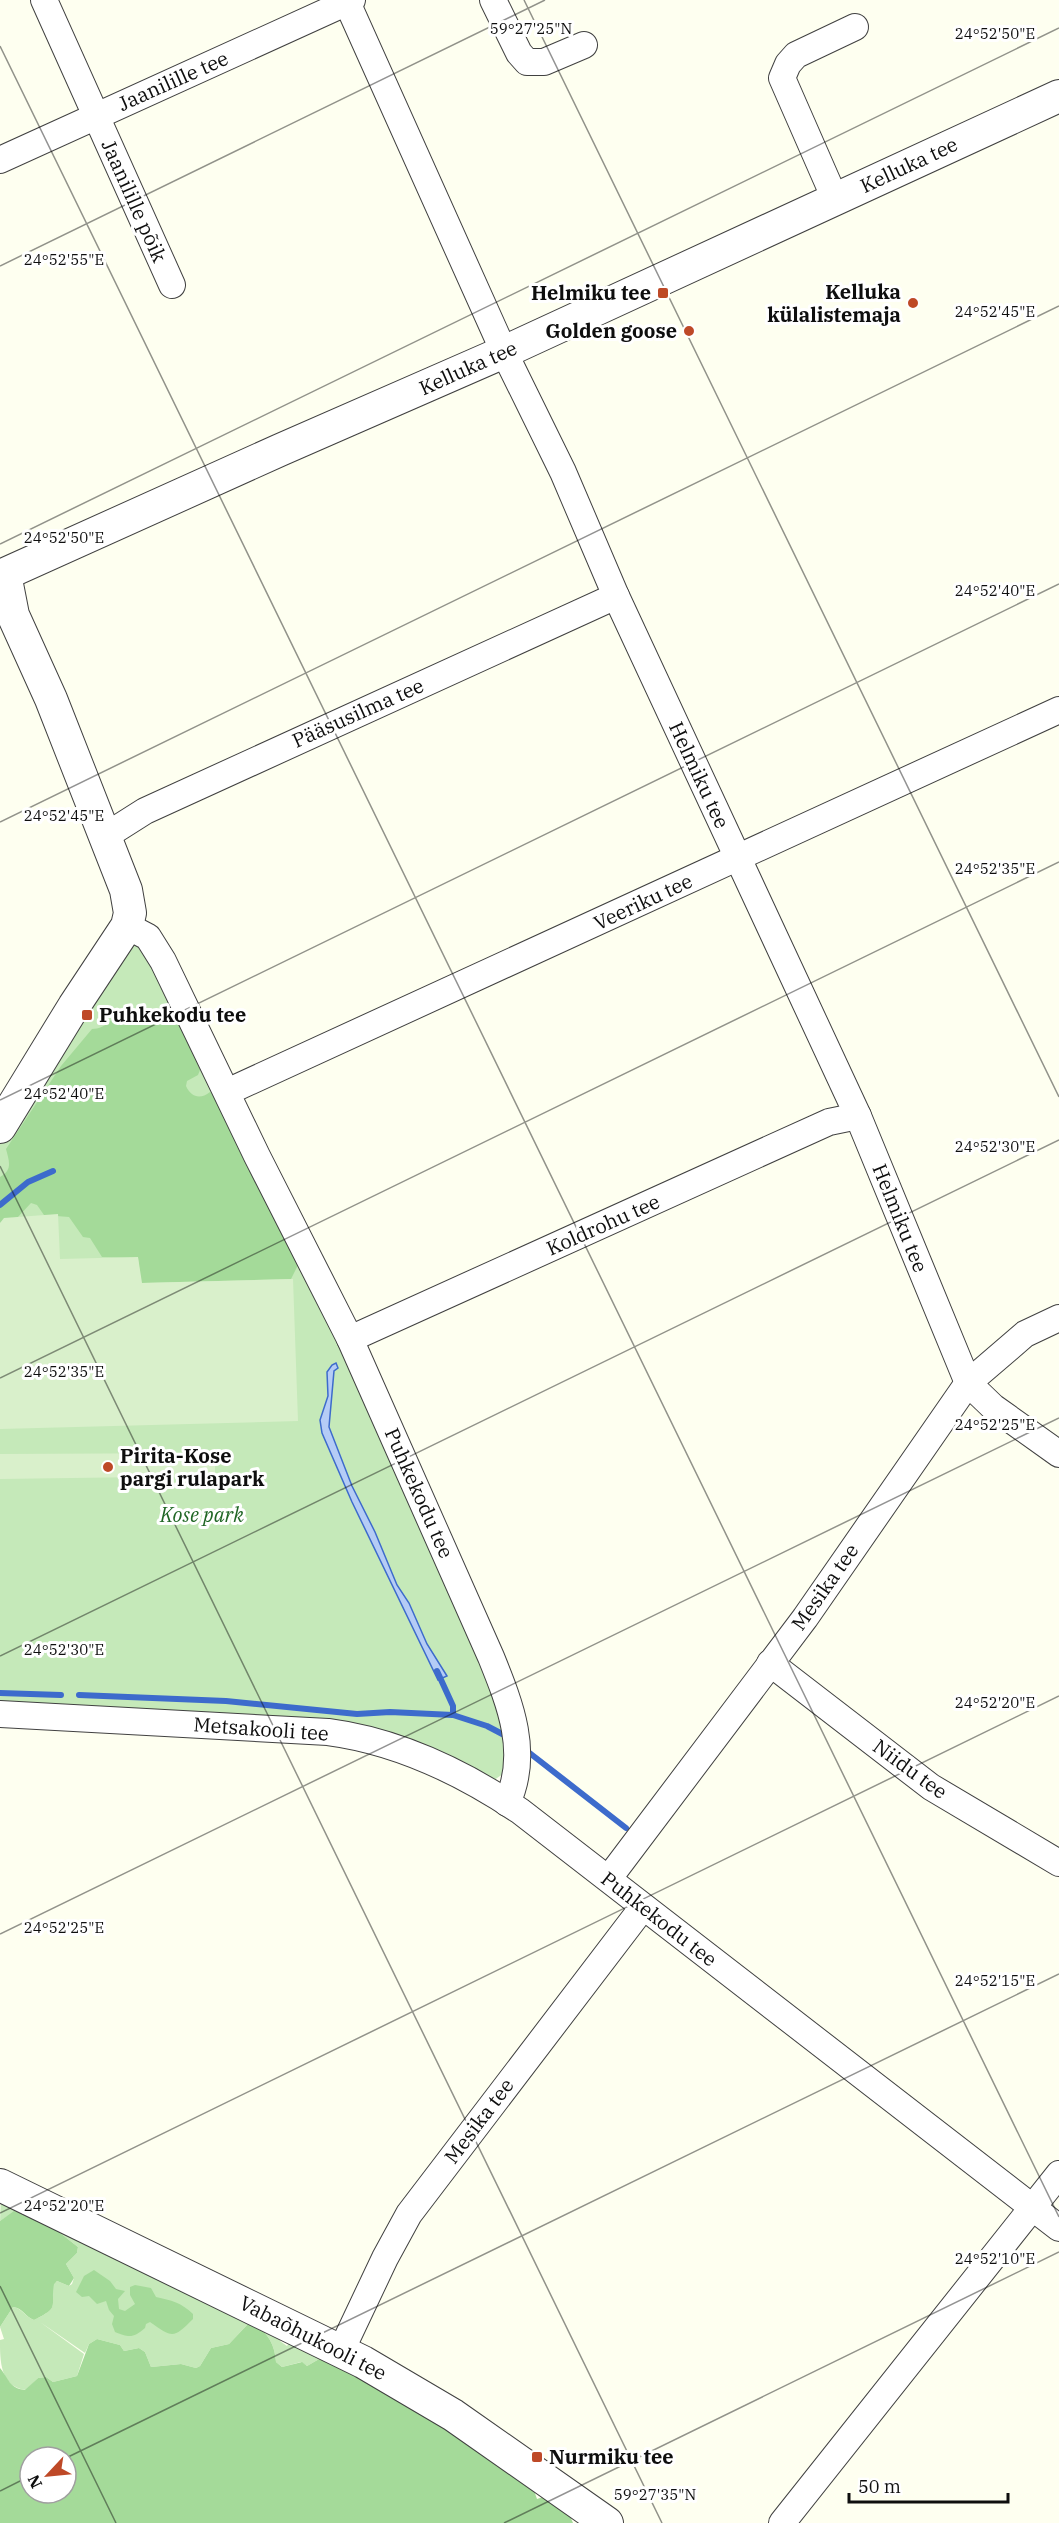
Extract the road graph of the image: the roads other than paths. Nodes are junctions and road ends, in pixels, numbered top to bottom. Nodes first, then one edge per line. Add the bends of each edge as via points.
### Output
1 (44, 0) edge
2 (493, 0) edge
3 (348, 1) edge
4 (855, 27) dead end
5 (584, 45) dead end
6 (1059, 96) edge
7 (96, 116) junction
8 (0, 160) edge
9 (835, 199) junction
10 (172, 285) dead end
11 (504, 352) junction
12 (2, 571) edge
13 (616, 596) junction
14 (1059, 710) edge
15 (104, 837) junction
16 (738, 859) junction
17 (127, 926) junction
18 (227, 1092) junction
19 (858, 1116) junction
20 (0, 1127) edge
21 (1059, 1318) edge
22 (350, 1339) junction
23 (968, 1383) junction
24 (1059, 1454) edge
25 (770, 1663) junction
26 (0, 1714) edge
27 (507, 1803) junction
28 (1059, 1863) edge
29 (609, 1878) junction
30 (643, 1907) junction
31 (1059, 2175) edge
32 (0, 2185) edge
33 (1032, 2208) junction
34 (1059, 2228) edge
35 (341, 2351) junction
36 (607, 2523) edge
37 (782, 2523) edge

1 - 7 street, Jaanilille põik
2 - 5 street via 527,62 544,62
3 - 7 street, Jaanilille tee
3 - 11 street, Helmiku tee
4 - 9 street via 796,55 782,78
6 - 9 street, Kelluka tee
7 - 8 street, Jaanilille tee
7 - 10 street, Jaanilille põik
9 - 11 street, Kelluka tee
11 - 12 street, Kelluka tee
11 - 13 street, Helmiku tee via 563,472
12 - 15 street via 13,615 51,699
13 - 15 street, Pääsusilma tee via 145,811
13 - 16 street, Helmiku tee
14 - 16 street, Veeriku tee
15 - 17 street via 129,899
16 - 18 street, Veeriku tee
16 - 19 street, Helmiku tee
17 - 18 street, Puhkekodu tee via 143,933 158,951
17 - 20 street
18 - 22 street, Puhkekodu tee
19 - 22 street, Koldrohu tee via 829,1122
19 - 23 street, Helmiku tee
21 - 23 street, Mesika tee via 1025,1334
22 - 27 street, Puhkekodu tee via 506,1694 517,1749 517,1774
23 - 24 street, Helmiku tee via 993,1407
23 - 25 street, Mesika tee
25 - 28 street, Niidu tee via 931,1786
25 - 29 street, Mesika tee
26 - 27 street, Metsakooli tee via 358,1736 427,1760
27 - 29 street, Puhkekodu tee
29 - 30 street, Puhkekodu tee
30 - 33 street, Puhkekodu tee
30 - 35 street, Mesika tee via 409,2214
31 - 33 street
32 - 35 street, Vabaõhukooli tee
33 - 34 street, Puhkekodu tee
33 - 37 street
35 - 36 street, Vabaõhukooli tee via 453,2415

